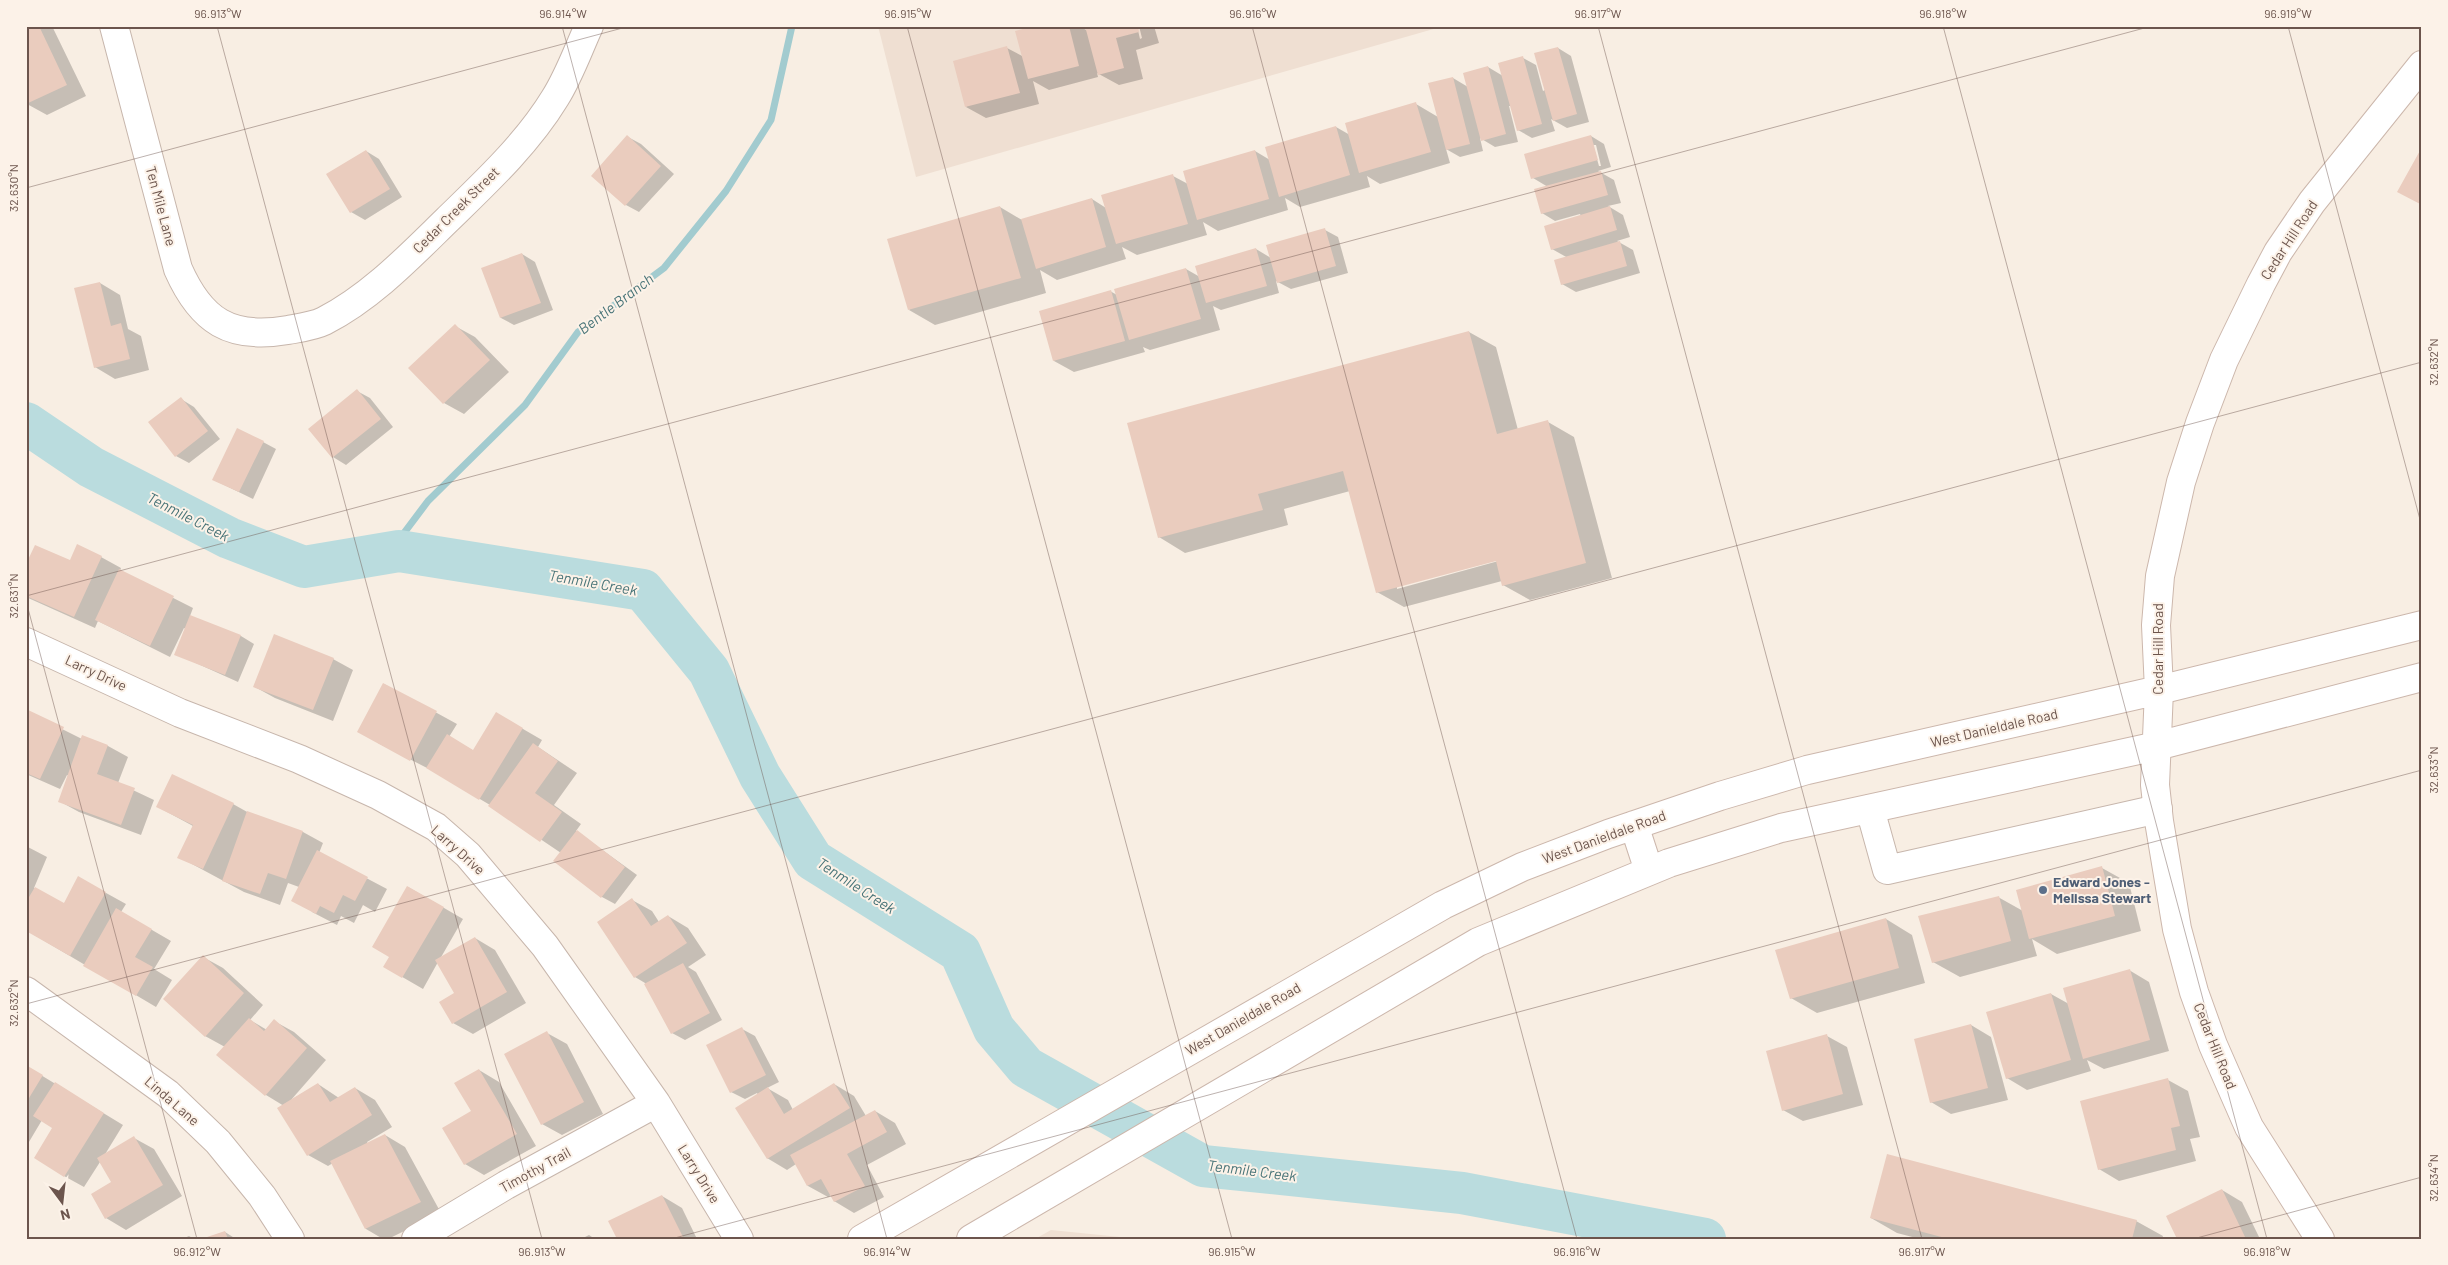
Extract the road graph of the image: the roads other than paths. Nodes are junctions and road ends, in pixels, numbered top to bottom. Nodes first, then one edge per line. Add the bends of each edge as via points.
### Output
1 (114, 26) edge
2 (589, 26) edge
3 (2422, 65) edge
4 (269, 334) joint
5 (2422, 624) edge
6 (26, 642) edge
7 (2422, 678) edge
8 (2159, 690) junction
9 (2157, 746) junction
10 (1870, 809) junction
11 (2158, 809) junction
12 (1634, 825) junction
13 (1649, 871) junction
14 (26, 992) edge
15 (656, 1103) junction
16 (290, 1239) edge
17 (416, 1239) edge
18 (739, 1239) edge
19 (862, 1239) edge
20 (971, 1239) edge
21 (2320, 1239) edge

1 - 4 street, Ten Mile Lane via 178,269 190,295 210,317 234,330
2 - 4 street, Cedar Creek Street via 555,99 525,139 400,266 323,321
3 - 8 street, Cedar Hill Road via 2312,202 2278,252 2224,360 2181,482 2160,576 2156,625
5 - 8 street, West Danieldale Road
6 - 15 street, Larry Drive via 180,713 299,759 378,795 436,827 468,855 545,946
7 - 9 street
8 - 9 street, Cedar Hill Road
8 - 12 street, West Danieldale Road via 1807,770
9 - 10 street
9 - 11 street, Cedar Hill Road
10 - 11 street via 1887,870
10 - 13 street via 1781,828
11 - 21 street, Cedar Hill Road via 2177,929 2213,1046 2249,1127
12 - 13 street
12 - 19 street, West Danieldale Road via 1522,867 1443,905
13 - 20 street via 1478,942
14 - 16 street, Linda Lane via 168,1094 218,1142 262,1196
15 - 17 street, Timothy Trail via 506,1185
15 - 18 street, Larry Drive

